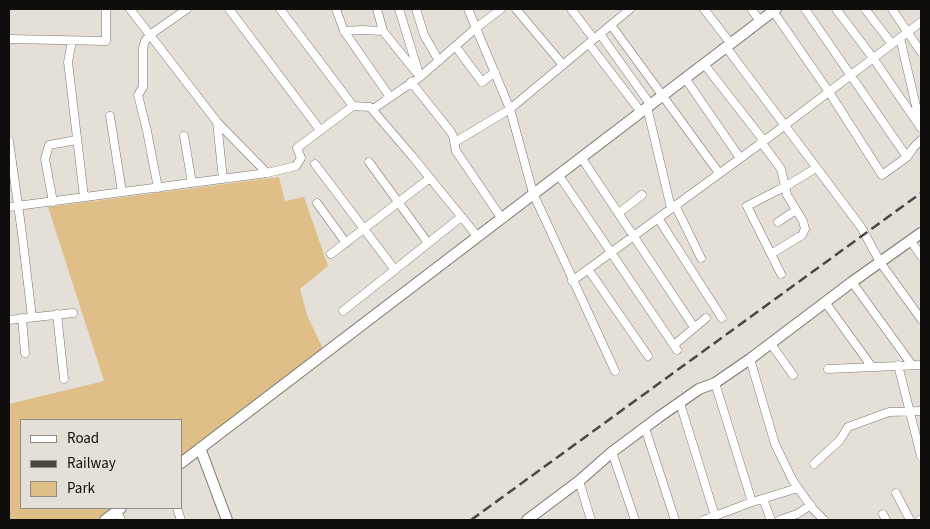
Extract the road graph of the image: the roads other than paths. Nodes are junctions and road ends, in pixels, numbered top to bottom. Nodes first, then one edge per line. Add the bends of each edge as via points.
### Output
1 (106, 9) edge
2 (130, 9) edge
3 (229, 9) edge
4 (280, 9) edge
5 (336, 9) edge
6 (377, 9) edge
7 (399, 9) edge
8 (416, 9) edge
9 (468, 9) edge
10 (501, 9) edge
11 (516, 9) edge
12 (571, 9) edge
13 (751, 9) edge
14 (805, 9) edge
15 (836, 9) edge
16 (866, 9) edge
17 (892, 9) edge
18 (182, 10) edge
19 (628, 10) edge
20 (706, 10) edge
21 (775, 10) edge
22 (760, 21) junction
23 (921, 22) edge
24 (611, 25) junction
25 (476, 28) junction
26 (344, 31) junction
27 (383, 31) junction
28 (908, 32) junction
29 (151, 34) junction
30 (424, 35) junction
31 (900, 38) junction
32 (9, 39) edge
33 (408, 39) junction
34 (594, 39) junction
35 (72, 41) junction
36 (892, 44) junction
37 (728, 45) junction
38 (456, 46) junction
39 (921, 52) edge
40 (874, 58) junction
41 (439, 61) junction
42 (704, 64) junction
43 (563, 65) junction
44 (495, 72) junction
45 (852, 75) junction
46 (420, 77) junction
47 (685, 78) junction
48 (411, 82) junction
49 (829, 92) junction
50 (662, 95) junction
51 (390, 97) junction
52 (353, 106) junction
53 (646, 108) junction
54 (372, 109) junction
55 (510, 109) junction
56 (110, 116) dead end
57 (217, 122) junction
58 (785, 125) junction
59 (921, 128) edge
60 (320, 130) junction
61 (184, 136) dead end
62 (77, 140) junction
63 (921, 140) edge
64 (9, 142) edge
65 (455, 142) junction
66 (763, 142) junction
67 (581, 157) junction
68 (908, 157) junction
69 (740, 158) junction
70 (369, 162) dead end
71 (315, 164) dead end
72 (816, 168) junction
73 (267, 173) junction
74 (719, 173) junction
75 (558, 174) junction
76 (430, 178) junction
77 (223, 179) junction
78 (192, 183) junction
79 (785, 186) junction
80 (158, 188) junction
81 (122, 192) junction
82 (533, 193) junction
83 (642, 195) dead end
84 (84, 198) junction
85 (52, 202) junction
86 (317, 203) dead end
87 (398, 203) junction
88 (18, 206) junction
89 (9, 207) edge
90 (673, 207) junction
91 (796, 210) junction
92 (619, 212) junction
93 (461, 216) junction
94 (658, 218) junction
95 (502, 219) junction
96 (778, 222) dead end
97 (364, 229) junction
98 (921, 233) edge
99 (634, 235) junction
100 (478, 237) junction
101 (911, 242) junction
102 (346, 243) junction
103 (428, 243) junction
104 (611, 252) junction
105 (331, 254) dead end
106 (771, 254) junction
107 (921, 256) edge
108 (701, 258) dead end
109 (880, 262) junction
110 (588, 269) junction
111 (395, 270) junction
112 (781, 274) dead end
113 (572, 281) junction
114 (852, 282) junction
115 (825, 302) junction
116 (343, 311) dead end
117 (73, 312) dead end
118 (57, 314) junction
119 (32, 317) junction
120 (22, 318) junction
121 (706, 318) dead end
122 (722, 318) dead end
123 (921, 319) edge
124 (9, 320) edge
125 (694, 327) junction
126 (771, 344) junction
127 (25, 353) dead end
128 (648, 356) dead end
129 (750, 359) junction
130 (912, 365) junction
131 (921, 365) edge
132 (898, 366) junction
133 (872, 367) junction
134 (828, 369) dead end
135 (615, 371) dead end
136 (793, 375) dead end
137 (64, 379) dead end
138 (715, 383) junction
139 (680, 403) junction
140 (909, 411) junction
141 (921, 411) edge
142 (645, 428) junction
143 (200, 448) junction
144 (612, 452) junction
145 (921, 456) edge
146 (182, 462) edge
147 (814, 464) dead end
148 (579, 481) junction
149 (798, 488) junction
150 (896, 492) dead end
151 (763, 499) junction
152 (752, 502) junction
153 (811, 505) junction
154 (120, 513) edge
155 (715, 516) junction
156 (105, 520) edge
157 (227, 520) edge
158 (528, 520) edge
159 (591, 520) edge
160 (635, 520) edge
161 (675, 520) edge
162 (704, 520) edge
163 (771, 520) edge
164 (785, 520) edge
165 (824, 520) edge
166 (910, 520) edge

1 - 35 street via 106,40
2 - 29 street
3 - 60 street
4 - 52 street
5 - 26 street
6 - 27 street
7 - 33 street
8 - 30 street
9 - 25 street
10 - 25 street
11 - 43 street
12 - 34 street
13 - 22 street
14 - 45 street
15 - 40 street
16 - 36 street
17 - 28 street
18 - 29 street
19 - 24 street
20 - 37 street
21 - 22 main road
21 - 49 street
22 - 37 main road
23 - 28 street
24 - 34 street
24 - 50 street
25 - 38 street
25 - 44 street
26 - 27 street
26 - 51 street
27 - 46 street
28 - 31 street
28 - 39 street
29 - 57 street
29 - 80 street via 143,48 143,87 138,95
30 - 33 street
30 - 41 street
31 - 36 street
31 - 59 street
32 - 35 street
33 - 46 street
34 - 43 street
34 - 53 street
34 - 53 street
35 - 62 street via 68,62
36 - 40 street
37 - 42 main road
37 - 58 street
38 - 41 street
38 - 44 street via 482,82
40 - 45 street
40 - 59 street
41 - 46 street
42 - 47 main road
42 - 66 street
43 - 55 street
44 - 55 street
45 - 49 street
45 - 68 street
46 - 48 street
47 - 50 main road
47 - 69 street
48 - 51 street
48 - 65 street via 451,132
49 - 58 street
49 - 68 street via 882,175
50 - 53 main road
50 - 74 street
51 - 54 street
52 - 54 street via 370,106
52 - 60 street
53 - 67 main road
53 - 90 street
54 - 76 street
55 - 65 street
55 - 82 street
56 - 81 street
57 - 73 street
57 - 77 street
58 - 66 street
58 - 72 street
60 - 73 street via 297,148 301,158 296,166
61 - 78 street
62 - 84 street
62 - 85 street via 49,145 45,160
63 - 68 street
64 - 88 street
65 - 95 street via 456,151
66 - 69 street
66 - 79 street via 781,169
67 - 75 main road
67 - 92 street
69 - 74 street
70 - 87 street
71 - 97 street
72 - 79 street
72 - 109 street via 861,227
73 - 77 street
74 - 90 street
75 - 82 main road
75 - 104 street
76 - 87 street
76 - 93 street
77 - 78 street
78 - 80 street
79 - 91 street
79 - 106 street via 747,206
80 - 81 street
81 - 84 street
82 - 95 main road
82 - 113 street
83 - 92 street
84 - 85 street
85 - 88 street
86 - 102 street
87 - 97 street
87 - 103 street
88 - 89 street
88 - 119 street
90 - 94 street
90 - 108 street
91 - 96 street
91 - 106 street via 805,229 802,235
92 - 99 street
93 - 100 street
93 - 103 street
94 - 99 street
94 - 122 street
95 - 100 main road
97 - 102 street
97 - 111 street
98 - 101 main road
99 - 104 street
99 - 125 street
100 - 143 main road
101 - 107 street
101 - 109 main road
102 - 105 street
103 - 111 street
104 - 110 street
104 - 125 street via 675,347
106 - 112 street
109 - 114 main road
109 - 123 street
110 - 113 street
110 - 128 street
111 - 116 street
113 - 135 street
114 - 115 main road
114 - 130 street
115 - 126 main road
115 - 133 street
117 - 118 street
118 - 119 street
118 - 137 street
119 - 120 street
120 - 124 street
120 - 127 street
121 - 125 street
126 - 129 main road
126 - 136 street
129 - 138 main road
129 - 149 street via 775,444
130 - 131 street
130 - 132 street
132 - 133 street
132 - 140 street
133 - 134 street
138 - 139 main road via 699,389
138 - 152 street
139 - 142 main road
139 - 155 street
140 - 141 street
140 - 145 street
140 - 147 street via 889,412 848,426 840,440
142 - 144 main road
142 - 161 street
143 - 146 main road
143 - 157 main road
144 - 148 main road
144 - 160 street
148 - 158 main road
148 - 159 street
149 - 151 street
149 - 153 street
150 - 166 street
151 - 152 street
151 - 163 street
152 - 155 street
153 - 164 street
153 - 165 street
154 - 156 main road
155 - 162 street

